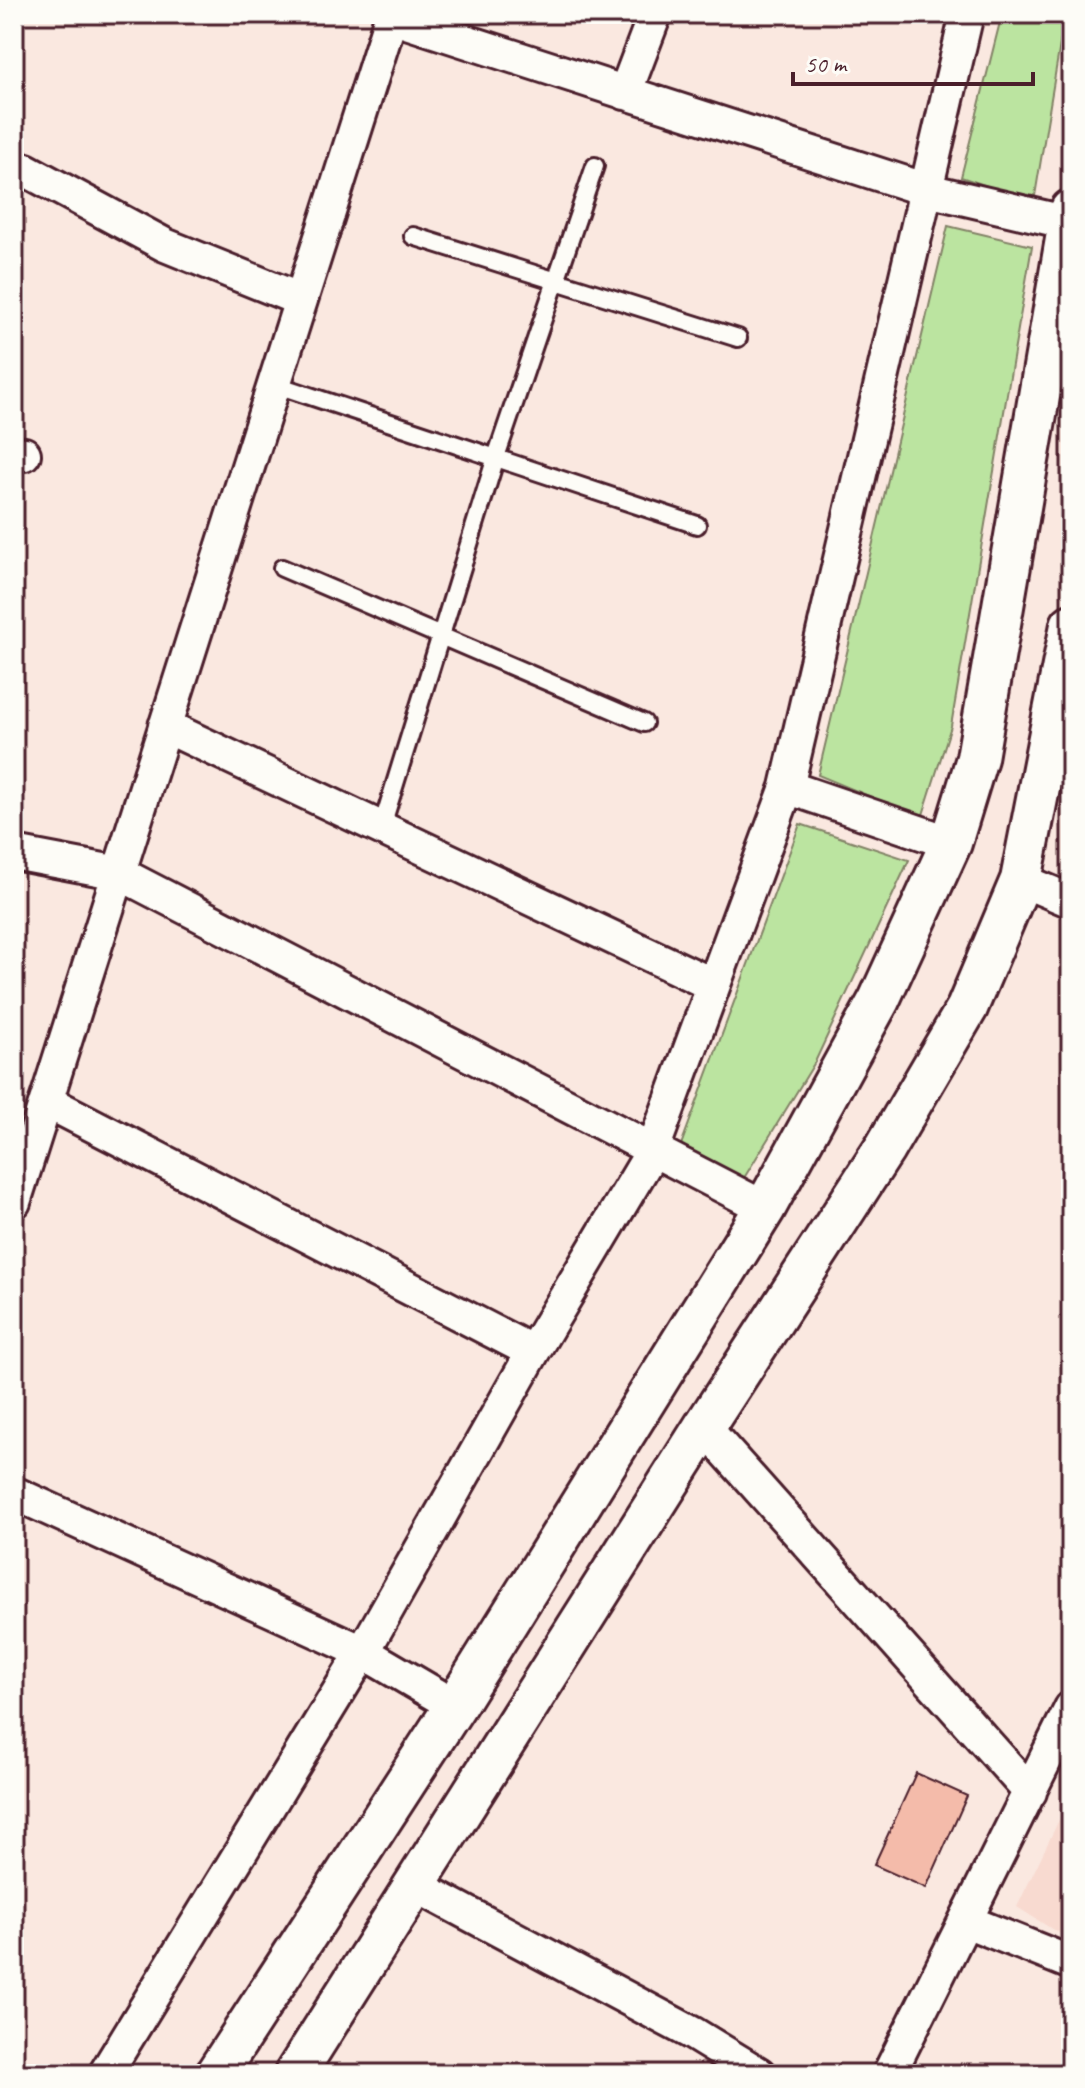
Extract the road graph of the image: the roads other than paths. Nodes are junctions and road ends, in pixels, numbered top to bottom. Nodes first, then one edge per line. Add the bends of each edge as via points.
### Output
1 (655, 14) edge
2 (967, 14) edge
3 (391, 15) edge
4 (625, 93) junction
5 (595, 166) dead end
6 (14, 167) edge
7 (927, 190) junction
8 (1070, 216) edge
9 (413, 236) dead end
10 (556, 282) junction
11 (301, 300) junction
12 (738, 338) dead end
13 (274, 384) junction
14 (496, 457) junction
15 (697, 525) dead end
16 (282, 568) dead end
17 (1071, 631) edge
18 (441, 636) junction
19 (644, 723) dead end
20 (165, 726) junction
21 (787, 787) junction
22 (386, 813) dead end
23 (951, 843) junction
24 (14, 853) edge
25 (119, 873) junction
26 (1021, 880) junction
27 (1071, 901) edge
28 (713, 985) junction
29 (46, 1101) junction
30 (652, 1152) junction
31 (14, 1202) edge
32 (765, 1208) junction
33 (533, 1352) junction
34 (704, 1427) junction
35 (14, 1493) edge
36 (363, 1652) junction
37 (455, 1706) junction
38 (1071, 1708) edge
39 (1030, 1792) junction
40 (413, 1884) junction
41 (966, 1921) junction
42 (1071, 1963) edge
43 (105, 2074) edge
44 (216, 2074) edge
45 (295, 2074) edge
46 (759, 2074) edge
47 (889, 2074) edge

1 - 4 street
2 - 7 street
3 - 4 street
3 - 11 street
4 - 7 street
5 - 10 lane
6 - 11 street via 165,245
7 - 8 street
7 - 21 street
8 - 23 street via 977,758
9 - 10 lane
10 - 12 lane
10 - 14 lane
11 - 13 street
13 - 14 lane
13 - 20 street
14 - 15 lane
14 - 18 lane
16 - 18 lane
17 - 26 street
18 - 19 lane
18 - 22 lane
20 - 25 street
20 - 28 street
21 - 23 street
21 - 28 street
23 - 32 street via 879,1000
24 - 25 street
25 - 29 street
25 - 30 street
26 - 27 street
26 - 34 street via 967,1008 885,1148
28 - 30 street
29 - 31 street
29 - 33 street
30 - 32 street
30 - 33 street
32 - 37 street
33 - 36 street
34 - 39 street
34 - 40 street
35 - 36 street
36 - 37 street
36 - 43 street
37 - 44 street
38 - 39 street
39 - 41 street
40 - 45 street
40 - 46 street
41 - 42 street
41 - 47 street

